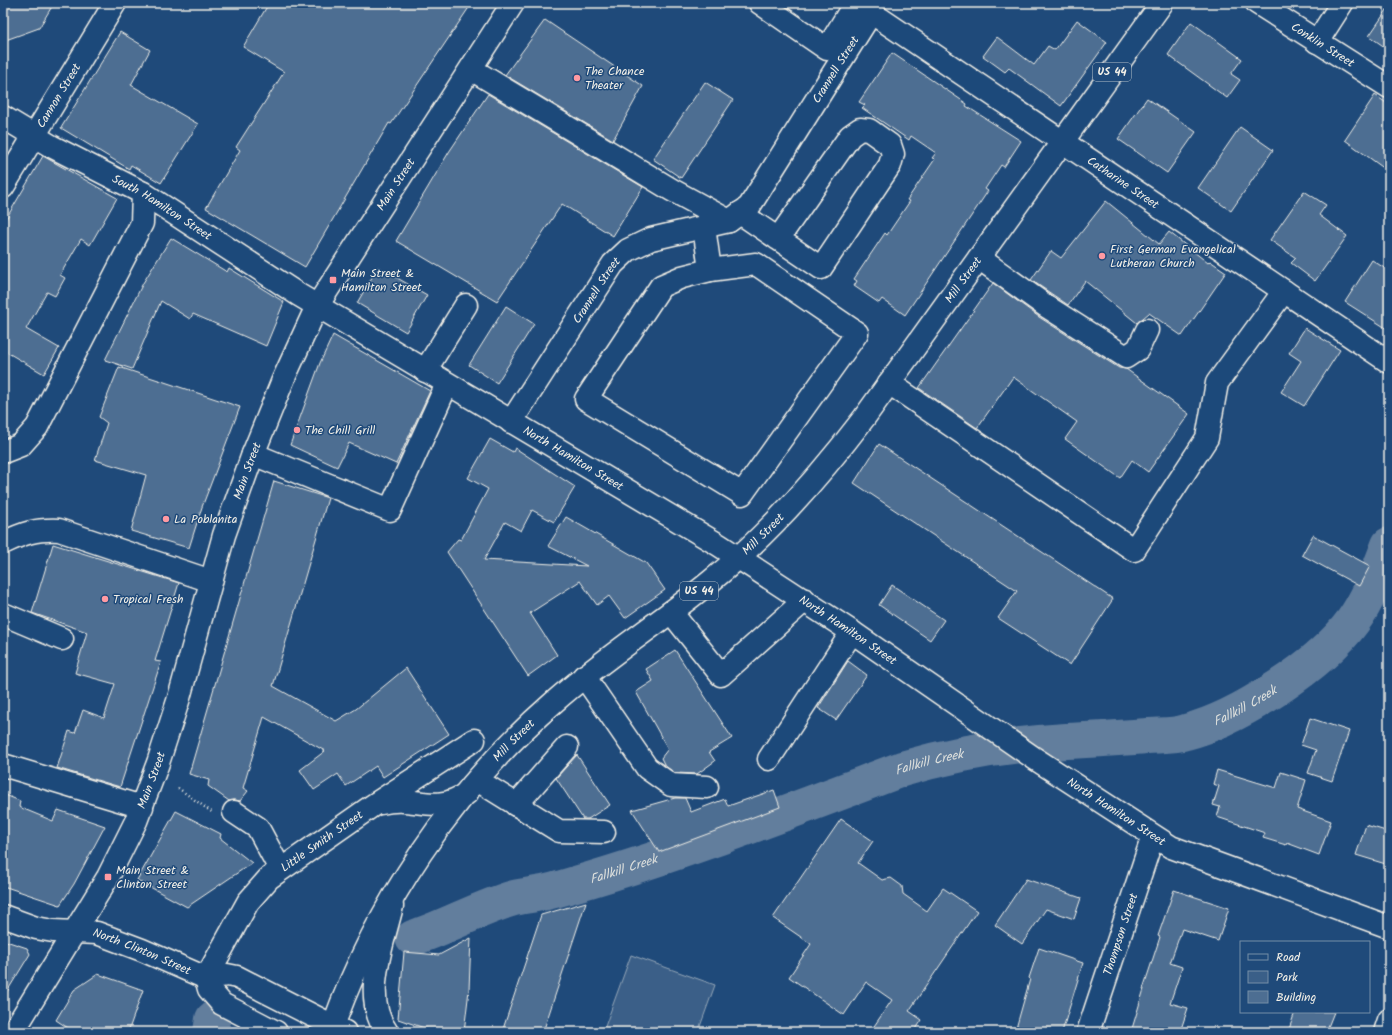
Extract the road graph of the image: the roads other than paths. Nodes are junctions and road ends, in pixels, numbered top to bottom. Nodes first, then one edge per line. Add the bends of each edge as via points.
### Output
1 (114, 3) edge
2 (513, 3) edge
3 (760, 3) edge
4 (1162, 3) edge
5 (1257, 3) edge
6 (1342, 3) edge
7 (861, 6) edge
8 (1317, 42) junction
9 (471, 69) junction
10 (1389, 87) edge
11 (3, 118) edge
12 (34, 136) junction
13 (1062, 141) junction
14 (3, 187) edge
15 (143, 193) junction
16 (735, 217) junction
17 (704, 227) junction
18 (778, 238) junction
19 (979, 258) junction
20 (710, 270) junction
21 (1284, 291) junction
22 (466, 305) dead end
23 (317, 306) junction
24 (1147, 330) dead end
25 (1389, 362) edge
26 (425, 371) junction
27 (889, 383) junction
28 (447, 384) junction
29 (511, 422) junction
30 (3, 452) edge
31 (253, 454) junction
32 (3, 543) edge
33 (739, 557) junction
34 (211, 581) junction
35 (805, 600) junction
36 (671, 612) junction
37 (3, 614) edge
38 (852, 632) junction
39 (62, 639) dead end
40 (584, 676) junction
41 (474, 740) dead end
42 (566, 747) dead end
43 (769, 759) dead end
44 (3, 765) edge
45 (472, 786) junction
46 (707, 787) dead end
47 (516, 805) junction
48 (372, 806) junction
49 (142, 807) junction
50 (234, 812) dead end
51 (604, 832) dead end
52 (1153, 836) junction
53 (280, 869) junction
54 (394, 897) junction
55 (3, 916) edge
56 (1389, 927) edge
57 (75, 932) junction
58 (206, 978) junction
59 (1389, 1020) edge
60 (241, 1024) edge
61 (336, 1030) edge
62 (13, 1032) edge
63 (276, 1032) edge
64 (387, 1032) edge
65 (1088, 1032) edge
66 (1385, 1032) edge

1 - 12 main road, Cannon Street
2 - 9 main road, Main Street
3 - 7 main road via 827,50
4 - 13 main road, Mill Street / US 44
5 - 8 main road, Conklin Street
6 - 8 main road
7 - 13 main road, Catharine Street
7 - 16 main road, Crannell Street via 749,207
8 - 10 main road, Conklin Street
9 - 16 main road via 672,190
9 - 23 main road, Main Street
11 - 12 main road, South Hamilton Street
12 - 14 main road, Cannon Street
12 - 15 main road, South Hamilton Street
13 - 19 main road, Mill Street / US 44
13 - 21 main road, Catharine Street
15 - 23 main road, South Hamilton Street
15 - 30 main road via 142,222 38,427 21,444
16 - 17 main road, Crannell Street
16 - 18 main road
17 - 20 main road
17 - 29 main road, Crannell Street via 651,238 628,250 613,264
18 - 18 main road via 821,268 890,165 893,154 890,145 869,130 860,129 850,136
19 - 24 main road via 1046,306 1126,357 1138,348
19 - 27 main road, Mill Street / US 44
20 - 20 main road via 682,277 661,286 586,399 742,494 857,333 756,264
21 - 25 main road, Catharine Street
21 - 27 main road via 1217,383 1207,438 1134,550
22 - 26 main road
23 - 26 main road, North Hamilton Street
23 - 31 main road, Main Street
26 - 28 main road, North Hamilton Street
27 - 33 main road, Mill Street / US 44 via 821,473
28 - 29 main road, North Hamilton Street
28 - 31 main road via 390,510
29 - 33 main road, North Hamilton Street
31 - 34 main road, Main Street via 224,535
32 - 34 main road via 26,532 40,529 58,530
33 - 35 main road, North Hamilton Street
33 - 36 main road, Mill Street / US 44
34 - 49 main road, Main Street via 179,698
35 - 36 main road via 721,675
35 - 38 main road, North Hamilton Street
36 - 40 main road, Mill Street / US 44
37 - 39 main road
38 - 43 main road
38 - 52 main road, North Hamilton Street via 1034,758
40 - 45 main road, Mill Street / US 44 via 526,727
40 - 46 main road via 646,768 671,785
41 - 48 main road, Little Smith Street
42 - 47 main road
44 - 49 main road
45 - 47 main road
45 - 48 main road via 449,803 439,805 400,799
45 - 54 main road, Mill Street / US 44 via 433,837
47 - 51 main road via 559,831
48 - 53 main road, Little Smith Street
49 - 57 main road, Main Street via 108,877
50 - 53 main road via 258,828
52 - 56 main road, North Hamilton Street via 1171,847
52 - 65 main road, Thompson Street
53 - 58 main road, Little Smith Street via 248,902
54 - 61 main road, Mill Street / US 44 via 361,960
54 - 64 main road via 374,989 376,1011
55 - 57 main road, North Clinton Street via 36,928
57 - 58 main road, North Clinton Street via 97,933
57 - 62 main road, Main Street
58 - 60 main road via 215,997
58 - 61 main road via 228,974 237,977
59 - 66 main road
60 - 63 main road

